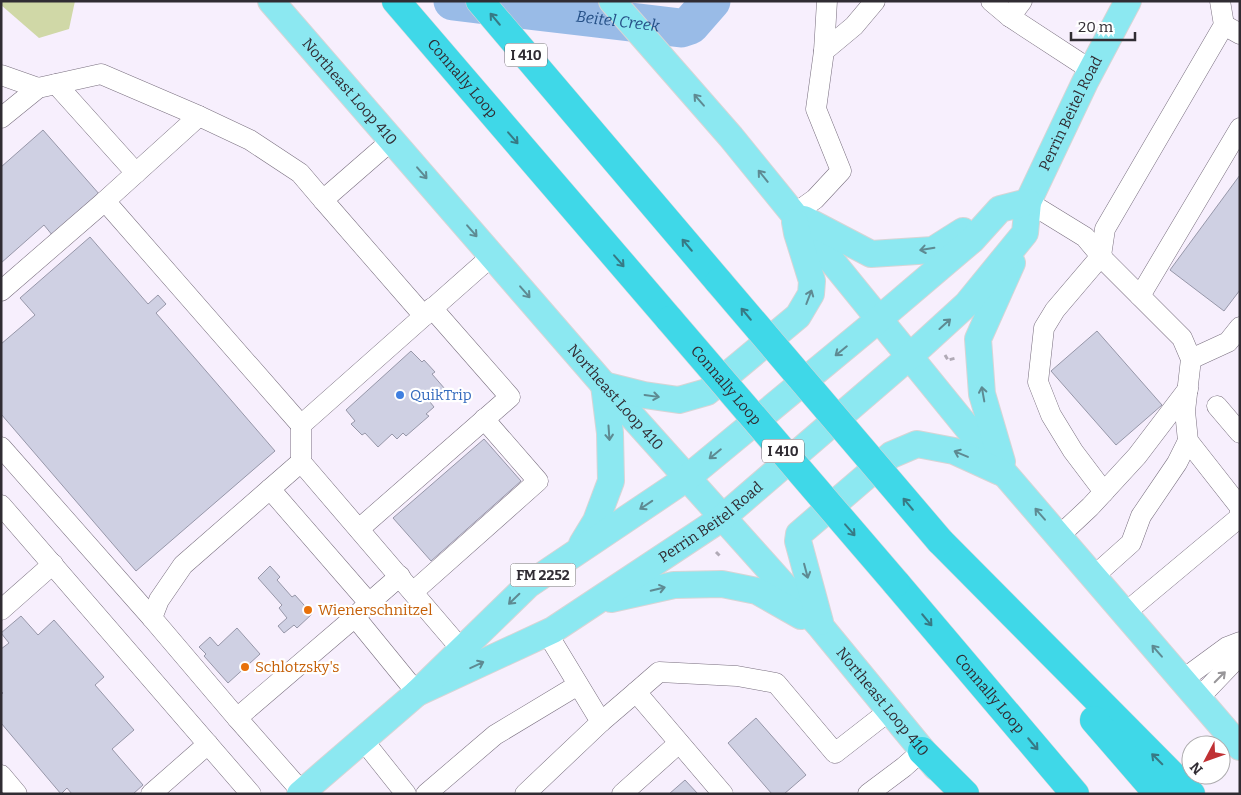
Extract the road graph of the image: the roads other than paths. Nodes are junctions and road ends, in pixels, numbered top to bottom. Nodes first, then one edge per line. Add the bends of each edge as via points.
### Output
1 (271, 1) edge
2 (396, 1) edge
3 (480, 1) edge
4 (612, 1) edge
5 (827, 1) edge
6 (874, 1) edge
7 (991, 1) edge
8 (1128, 1) edge
9 (1220, 1) edge
10 (1016, 9) edge
11 (1232, 30) edge
12 (824, 51) junction
13 (1091, 70) junction
14 (1, 75) edge
15 (47, 86) junction
16 (199, 116) junction
17 (1, 118) edge
18 (1240, 128) edge
19 (392, 140) junction
20 (136, 173) junction
21 (323, 200) junction
22 (105, 201) junction
23 (1028, 202) junction
24 (1000, 209) junction
25 (794, 214) junction
26 (1025, 233) junction
27 (493, 255) junction
28 (1101, 256) junction
29 (1, 291) edge
30 (1140, 296) junction
31 (428, 312) junction
32 (878, 320) junction
33 (1240, 327) edge
34 (909, 357) junction
35 (1191, 359) junction
36 (604, 385) junction
37 (1189, 388) junction
38 (1217, 406) dead end
39 (484, 419) junction
40 (301, 425) junction
41 (1240, 433) edge
42 (1188, 441) junction
43 (1, 447) edge
44 (301, 462) junction
45 (1006, 474) junction
46 (687, 478) junction
47 (270, 489) junction
48 (1104, 492) junction
49 (1, 504) edge
50 (1240, 515) edge
51 (722, 518) junction
52 (359, 529) junction
53 (1059, 536) junction
54 (940, 541) junction
55 (579, 549) junction
56 (53, 564) junction
57 (400, 576) junction
58 (1094, 576) junction
59 (413, 592) junction
60 (369, 603) junction
61 (594, 604) junction
62 (1, 610) edge
63 (1125, 613) junction
64 (355, 617) junction
65 (152, 618) junction
66 (821, 627) junction
67 (547, 633) junction
68 (1240, 642) edge
69 (462, 650) junction
70 (1240, 655) edge
71 (578, 684) junction
72 (1190, 690) junction
73 (636, 692) junction
74 (417, 693) junction
75 (889, 711) junction
76 (237, 718) junction
77 (601, 722) junction
78 (363, 740) junction
79 (679, 743) junction
80 (208, 744) junction
81 (1240, 746) edge
82 (922, 751) junction
83 (1, 775) edge
84 (301, 793) edge
85 (17, 794) edge
86 (151, 794) edge
87 (251, 794) edge
88 (406, 794) edge
89 (426, 794) edge
90 (525, 794) edge
91 (622, 794) edge
92 (723, 794) edge
93 (868, 794) edge
94 (959, 794) edge
95 (965, 794) edge
96 (1075, 794) edge
97 (1158, 794) edge
98 (1191, 794) edge

1 - 19 main road, Northeast Loop 410
2 -> 96 highway, Connally Loop / I 410, bridge
54 -> 3 highway, I 410, bridge
25 -> 4 main road
5 - 12 lane
6 - 12 lane via 854,26
7 - 10 lane
8 - 13 main road, Perrin Beitel Road
9 - 11 lane
10 - 13 lane
11 - 28 lane via 1105,229
12 - 25 lane via 816,109 841,171 815,199
13 - 23 main road, Perrin Beitel Road
14 - 15 lane
15 - 16 lane via 101,74
15 - 17 lane
15 - 20 lane
16 - 20 lane
16 - 21 lane via 250,140 300,173
18 - 30 lane
19 - 21 lane
19 -> 27 main road, Northeast Loop 410
20 - 22 lane
21 - 31 lane
22 - 29 lane
22 - 40 lane
23 - 24 main road
23 - 26 main road, Perrin Beitel Road
23 - 28 lane via 1085,237
24 -> 25 main road via 933,250 871,254
24 - 32 main road, Perrin Beitel Road via 972,240
25 - 32 main road
36 -> 25 main road via 679,400 707,392 798,316 812,294 812,281
34 -> 26 main road, Perrin Beitel Road via 967,304
45 -> 26 main road via 982,394 978,339
27 - 31 lane
27 -> 36 main road, Northeast Loop 410
28 - 30 lane
28 - 48 lane via 1055,310 1044,328 1038,382 1050,415
30 - 35 lane via 1182,338
31 - 39 lane via 510,397
31 - 40 lane
32 - 34 main road
32 -> 46 main road, Perrin Beitel Road / FM 2252
33 - 35 lane via 1228,342
34 - 45 main road
34 - 51 main road, Perrin Beitel Road / FM 2252
35 - 37 lane
36 - 46 main road, Northeast Loop 410
36 -> 55 main road via 611,481 596,520
37 - 42 lane via 1185,410
37 - 48 lane via 1137,456
38 - 41 lane
39 - 52 lane
39 - 59 lane via 538,481
40 - 44 lane
42 - 50 lane via 1239,506
42 - 58 lane via 1141,516 1131,543
43 - 65 lane
44 - 47 lane
44 - 52 lane
53 -> 45 main road
45 -> 66 main road via 954,451 917,444 891,455 799,534
46 - 51 main road, Northeast Loop 410
46 -> 55 main road, Perrin Beitel Road / FM 2252
47 - 60 lane
47 - 65 lane via 184,566 160,600
48 - 53 lane
49 - 56 lane
50 - 63 lane
51 - 61 main road, Perrin Beitel Road / FM 2252
51 - 66 main road, Northeast Loop 410
52 - 57 lane
53 - 58 main road
54 - 97 highway, I 410
98 -> 54 highway
55 -> 69 main road, Perrin Beitel Road / FM 2252 via 528,585
56 - 62 lane
56 - 80 lane
57 - 59 lane
57 - 60 lane
58 - 63 main road
59 - 69 lane
60 - 64 lane
61 -> 66 main road via 674,585 722,584 757,591
61 - 67 main road, Perrin Beitel Road / FM 2252
72 -> 63 main road
64 - 74 lane
64 - 76 lane
65 - 76 lane
66 - 75 main road, Northeast Loop 410
67 - 71 lane
74 -> 67 main road, Perrin Beitel Road / FM 2252
68 - 72 lane via 1227,647
69 - 74 main road, Perrin Beitel Road / FM 2252
72 -> 70 lane
71 - 77 lane
71 - 89 lane via 495,735
72 - 81 main road
73 - 75 lane via 659,672 737,676 776,683 835,753
73 - 77 lane
73 - 79 lane
74 - 78 main road, Perrin Beitel Road / FM 2252
75 - 82 main road, Northeast Loop 410
76 - 84 lane
77 - 90 lane
78 - 84 main road, Perrin Beitel Road / FM 2252
78 - 88 lane
79 - 91 lane
79 - 92 lane
80 - 86 lane
80 - 87 lane
82 - 93 lane
82 - 94 main road, Northeast Loop 410
82 - 95 highway
83 - 85 lane

